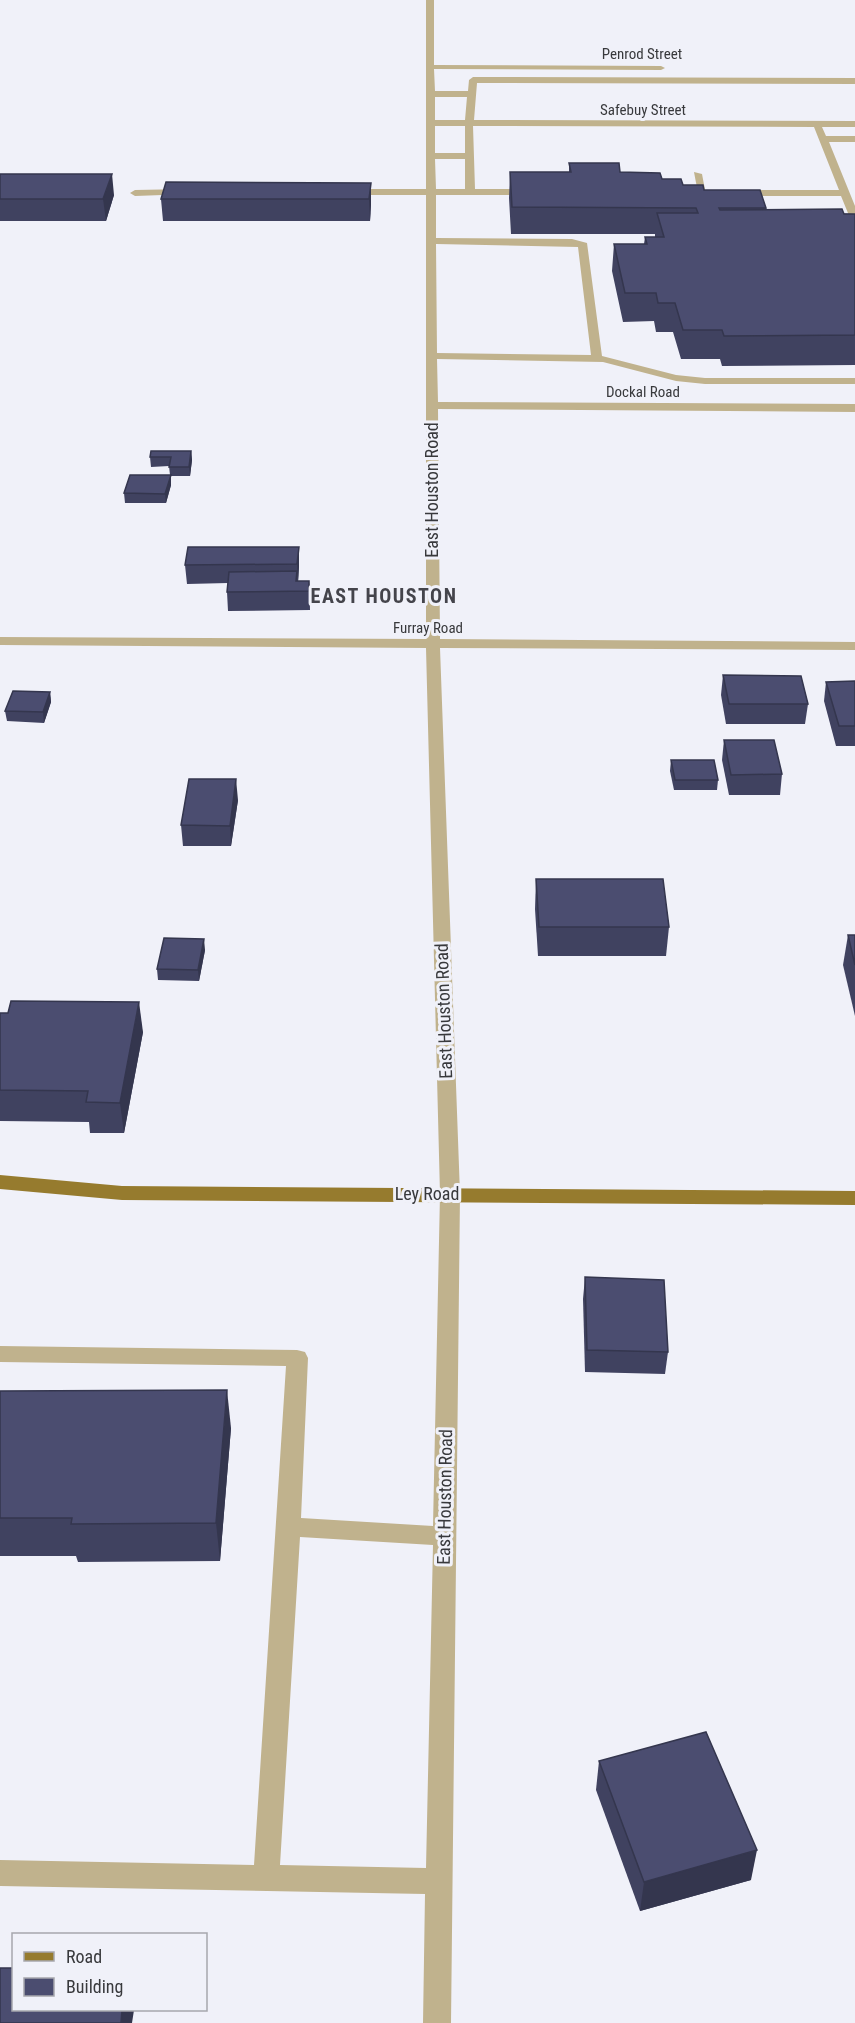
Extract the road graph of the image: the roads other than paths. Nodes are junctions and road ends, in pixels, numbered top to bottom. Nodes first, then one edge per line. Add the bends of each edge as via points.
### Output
1 (430, 0) edge
2 (429, 67) junction
3 (666, 68) dead end
4 (855, 81) edge
5 (429, 94) junction
6 (472, 94) junction
7 (430, 123) junction
8 (469, 123) junction
9 (817, 124) junction
10 (855, 124) edge
11 (823, 139) junction
12 (855, 139) edge
13 (431, 156) junction
14 (469, 156) junction
15 (697, 174) dead end
16 (194, 192) edge
17 (337, 192) edge
18 (432, 192) junction
19 (470, 192) junction
20 (547, 192) edge
21 (135, 193) dead end
22 (715, 193) edge
23 (727, 193) edge
24 (844, 193) junction
25 (855, 218) edge
26 (431, 241) junction
27 (430, 356) junction
28 (597, 359) junction
29 (855, 381) edge
30 (432, 405) junction
31 (855, 408) edge
32 (0, 641) edge
33 (433, 645) junction
34 (855, 646) edge
35 (0, 1182) edge
36 (450, 1194) junction
37 (855, 1197) edge
38 (0, 1354) edge
39 (289, 1527) junction
40 (445, 1536) junction
41 (0, 1873) edge
42 (266, 1879) junction
43 (439, 1881) junction
44 (437, 2023) edge

1 - 2 street, East Houston Road
2 - 3 street, Penrod Street
2 - 5 street, East Houston Road
4 - 6 street via 473,80
5 - 6 street
5 - 7 street, East Houston Road
6 - 8 street
7 - 8 street, Safebuy Street
7 - 13 street, East Houston Road
8 - 9 street, Safebuy Street
8 - 14 street
9 - 10 street, Safebuy Street
9 - 11 street
11 - 12 street
11 - 24 street
13 - 14 street
13 - 18 street, East Houston Road
14 - 19 street
15 - 22 street via 698,193
16 - 21 street
17 - 18 street
18 - 19 street
18 - 26 street, East Houston Road
19 - 20 street
23 - 24 street
24 - 25 street
26 - 27 street, East Houston Road
26 - 28 street via 583,245
27 - 28 street
27 - 30 street, East Houston Road
28 - 29 street via 690,380
30 - 31 street, Dockal Road
30 - 33 street, East Houston Road
32 - 33 street, Furray Road
33 - 34 street, Furray Road
33 - 36 street, East Houston Road
35 - 36 main road, Ley Road via 122,1193
36 - 37 main road, Ley Road
36 - 40 street, East Houston Road
38 - 39 street via 297,1358
39 - 40 street
39 - 42 street
40 - 43 street, East Houston Road
41 - 42 street
42 - 43 street
43 - 44 street, East Houston Road

